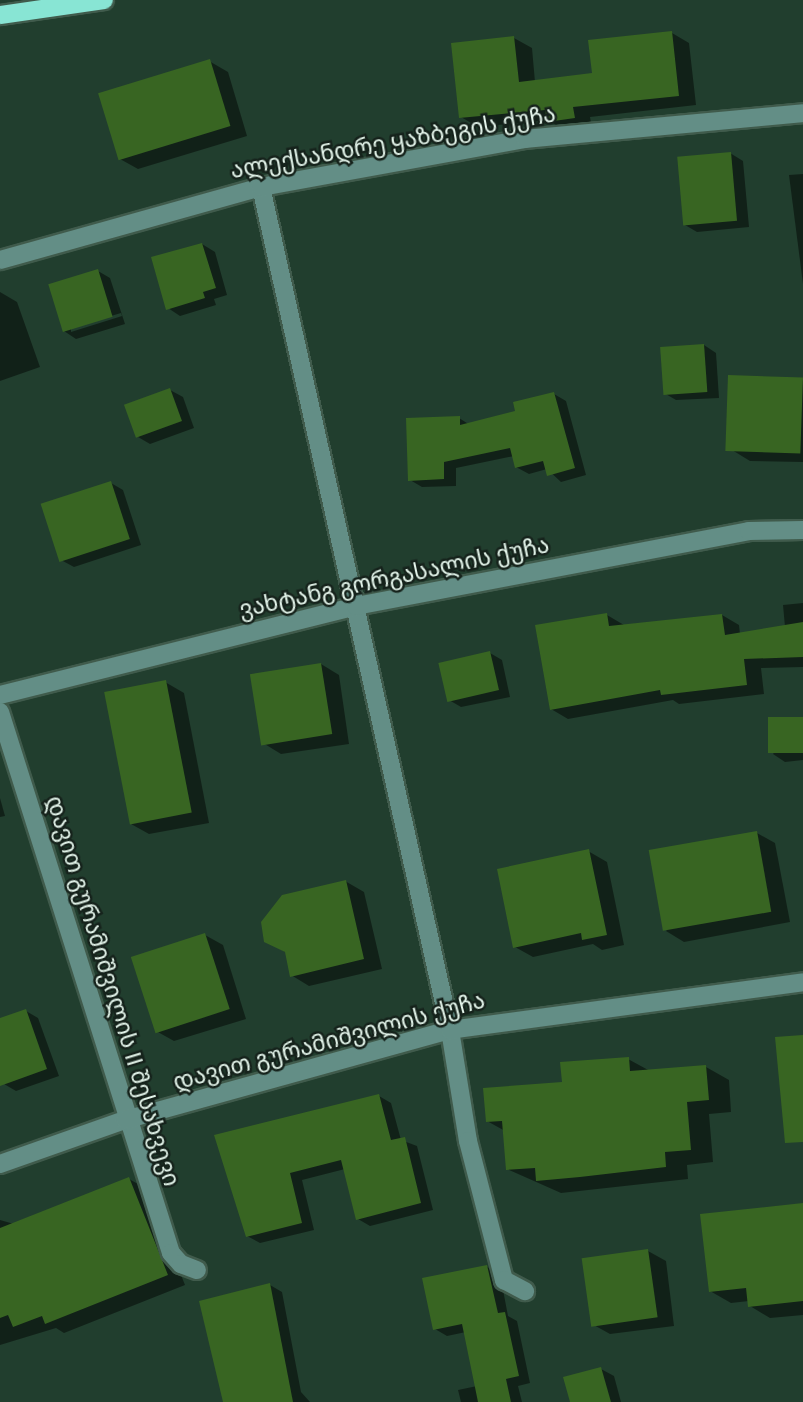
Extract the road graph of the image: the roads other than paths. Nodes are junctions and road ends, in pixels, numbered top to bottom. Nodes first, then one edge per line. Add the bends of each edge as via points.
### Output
1 (104, 0) edge
2 (0, 15) edge
3 (803, 114) edge
4 (261, 187) junction
5 (0, 260) edge
6 (803, 530) edge
7 (356, 606) junction
8 (0, 695) edge
9 (0, 712) edge
10 (803, 982) edge
11 (450, 1030) junction
12 (125, 1120) junction
13 (0, 1164) edge
14 (197, 1270) dead end
15 (526, 1291) dead end

1 - 2 main road
3 - 4 street, ალექსანდრე ყაზბეგის ქუჩა via 525,139
4 - 5 street, ალექსანდრე ყაზბეგის ქუჩა
4 - 7 street
6 - 7 street, ვახტანგ გორგასალის ქუჩა via 749,531
7 - 8 street, ვახტანგ გორგასალის ქუჩა
7 - 11 street
9 - 12 street, დავით გურამიშვილის II შესახვევი
10 - 11 street, დავით გურამიშვილის ქუჩა
11 - 12 street, დავით გურამიშვილის ქუჩა
11 - 15 street via 468,1142 504,1280
12 - 13 street, დავით გურამიშვილის ქუჩა
12 - 14 street, დავით გურამიშვილის II შესახვევი via 171,1252 181,1264

